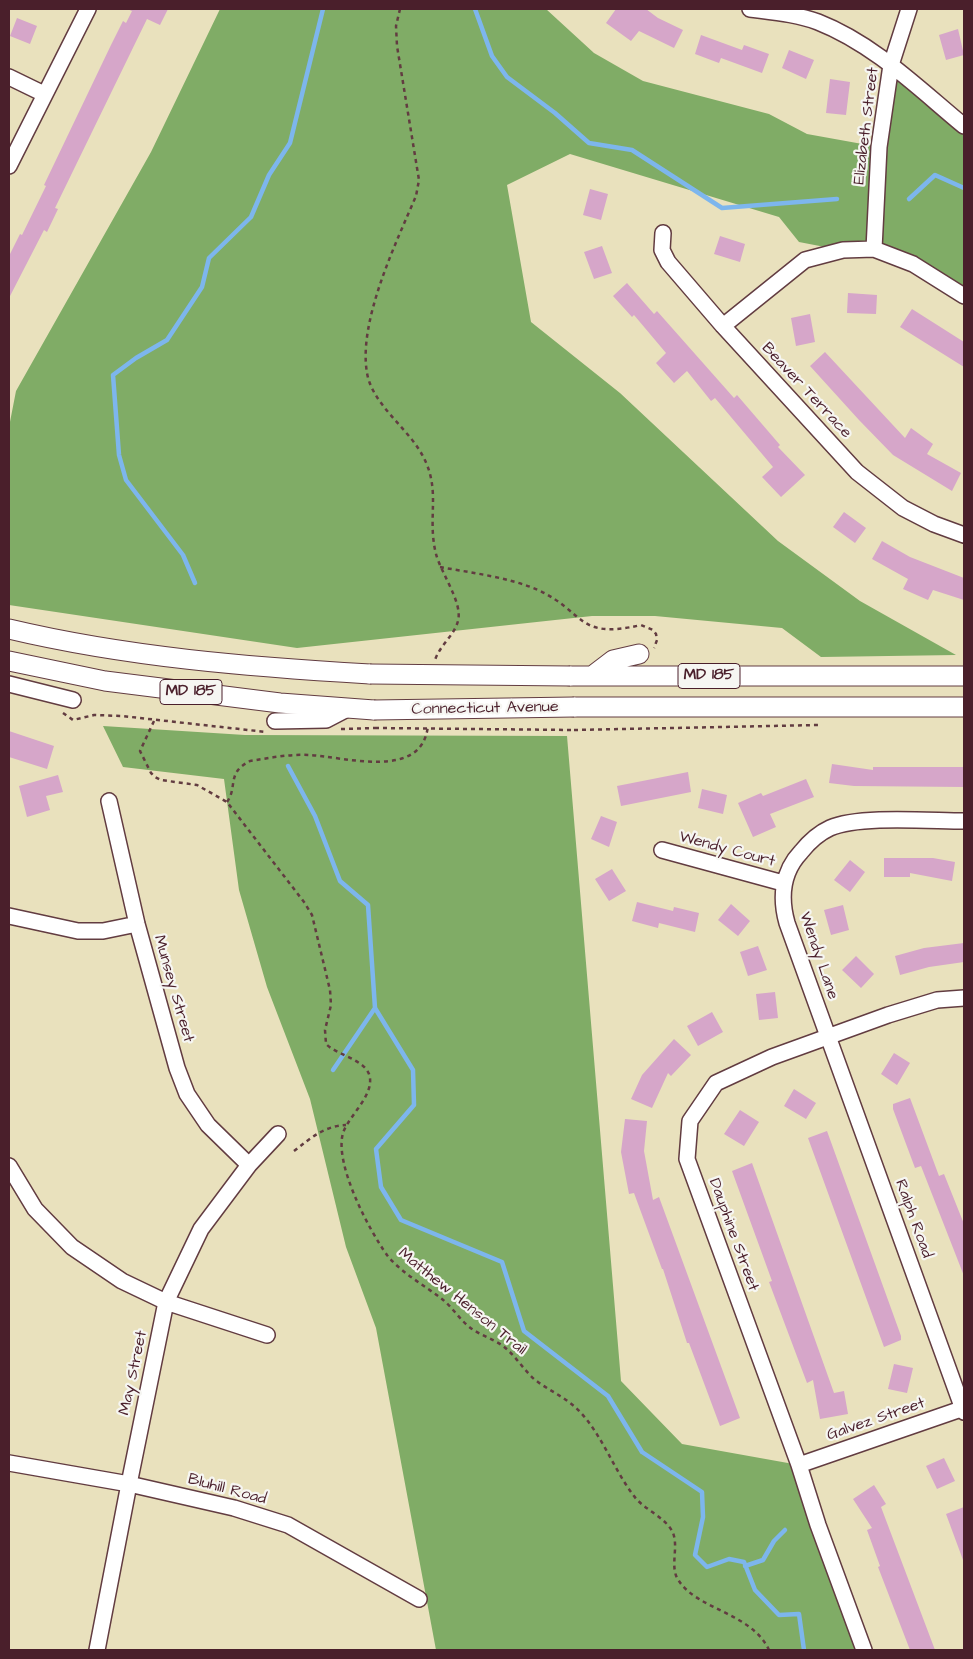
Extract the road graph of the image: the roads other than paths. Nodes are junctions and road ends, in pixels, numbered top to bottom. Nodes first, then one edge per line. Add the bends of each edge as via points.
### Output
1 (88, 9) edge
2 (750, 9) edge
3 (909, 9) edge
4 (891, 65) junction
5 (9, 77) edge
6 (44, 94) junction
7 (964, 126) edge
8 (9, 166) edge
9 (664, 233) dead end
10 (874, 249) junction
11 (964, 296) edge
12 (723, 326) junction
13 (964, 534) edge
14 (9, 629) edge
15 (639, 654) road end
16 (9, 661) edge
17 (592, 676) junction
18 (725, 676) junction
19 (964, 676) edge
20 (9, 684) edge
21 (73, 700) dead end
22 (724, 706) junction
23 (964, 707) edge
24 (350, 708) junction
25 (271, 726) road end
26 (109, 801) dead end
27 (964, 821) edge
28 (662, 850) dead end
29 (783, 883) junction
30 (9, 916) edge
31 (137, 924) junction
32 (964, 998) edge
33 (829, 1038) junction
34 (278, 1134) dead end
35 (249, 1165) junction
36 (9, 1166) edge
37 (166, 1302) junction
38 (267, 1335) dead end
39 (964, 1410) edge
40 (9, 1463) edge
41 (799, 1465) junction
42 (128, 1484) junction
43 (420, 1599) dead end
44 (97, 1650) edge
45 (864, 1650) edge

1 - 6 street
2 - 4 street via 816,21 851,37
3 - 4 street, Elizabeth Street
4 - 7 street
4 - 10 street, Elizabeth Street via 879,147
5 - 6 street
6 - 8 street
9 - 12 street, Beaver Terrace via 662,250 668,262
10 - 11 street via 913,264
10 - 12 street via 843,250 805,260
12 - 13 street, Beaver Terrace via 857,472 904,508 934,524
14 - 17 main road, Connecticut Avenue / MD 185, bridge via 50,639 141,653 280,668 370,674
15 - 17 main road via 613,660
16 - 24 main road, Connecticut Avenue / MD 185 via 105,681 280,703
17 - 18 main road, Connecticut Avenue / MD 185
18 - 19 main road, Connecticut Avenue / MD 185
18 - 22 main road
20 - 21 street
22 - 23 main road, Connecticut Avenue / MD 185
22 - 24 main road, Connecticut Avenue / MD 185, bridge via 574,707 375,719
24 - 25 street via 326,720
26 - 31 street, Munsey Street
27 - 29 street, Wendy Lane via 866,821 831,828 811,840 794,859
28 - 29 street, Wendy Court
29 - 33 street, Wendy Lane via 787,924
30 - 31 street via 78,930 103,931
31 - 35 street, Munsey Street via 187,1094 208,1125
32 - 33 street, Dauphine Street via 937,1000
33 - 39 street, Ralph Road
33 - 41 street, Dauphine Street via 772,1057 716,1083 690,1121 687,1159
34 - 35 street, May Street
35 - 37 street, May Street via 201,1229
36 - 37 street via 35,1209 72,1247 122,1281
37 - 38 street
37 - 42 street, May Street
39 - 41 street, Galvez Street
40 - 42 street, Bluhill Road
41 - 45 street, Dauphine Street
42 - 43 street, Bluhill Road via 234,1508 288,1525
42 - 44 street, May Street

